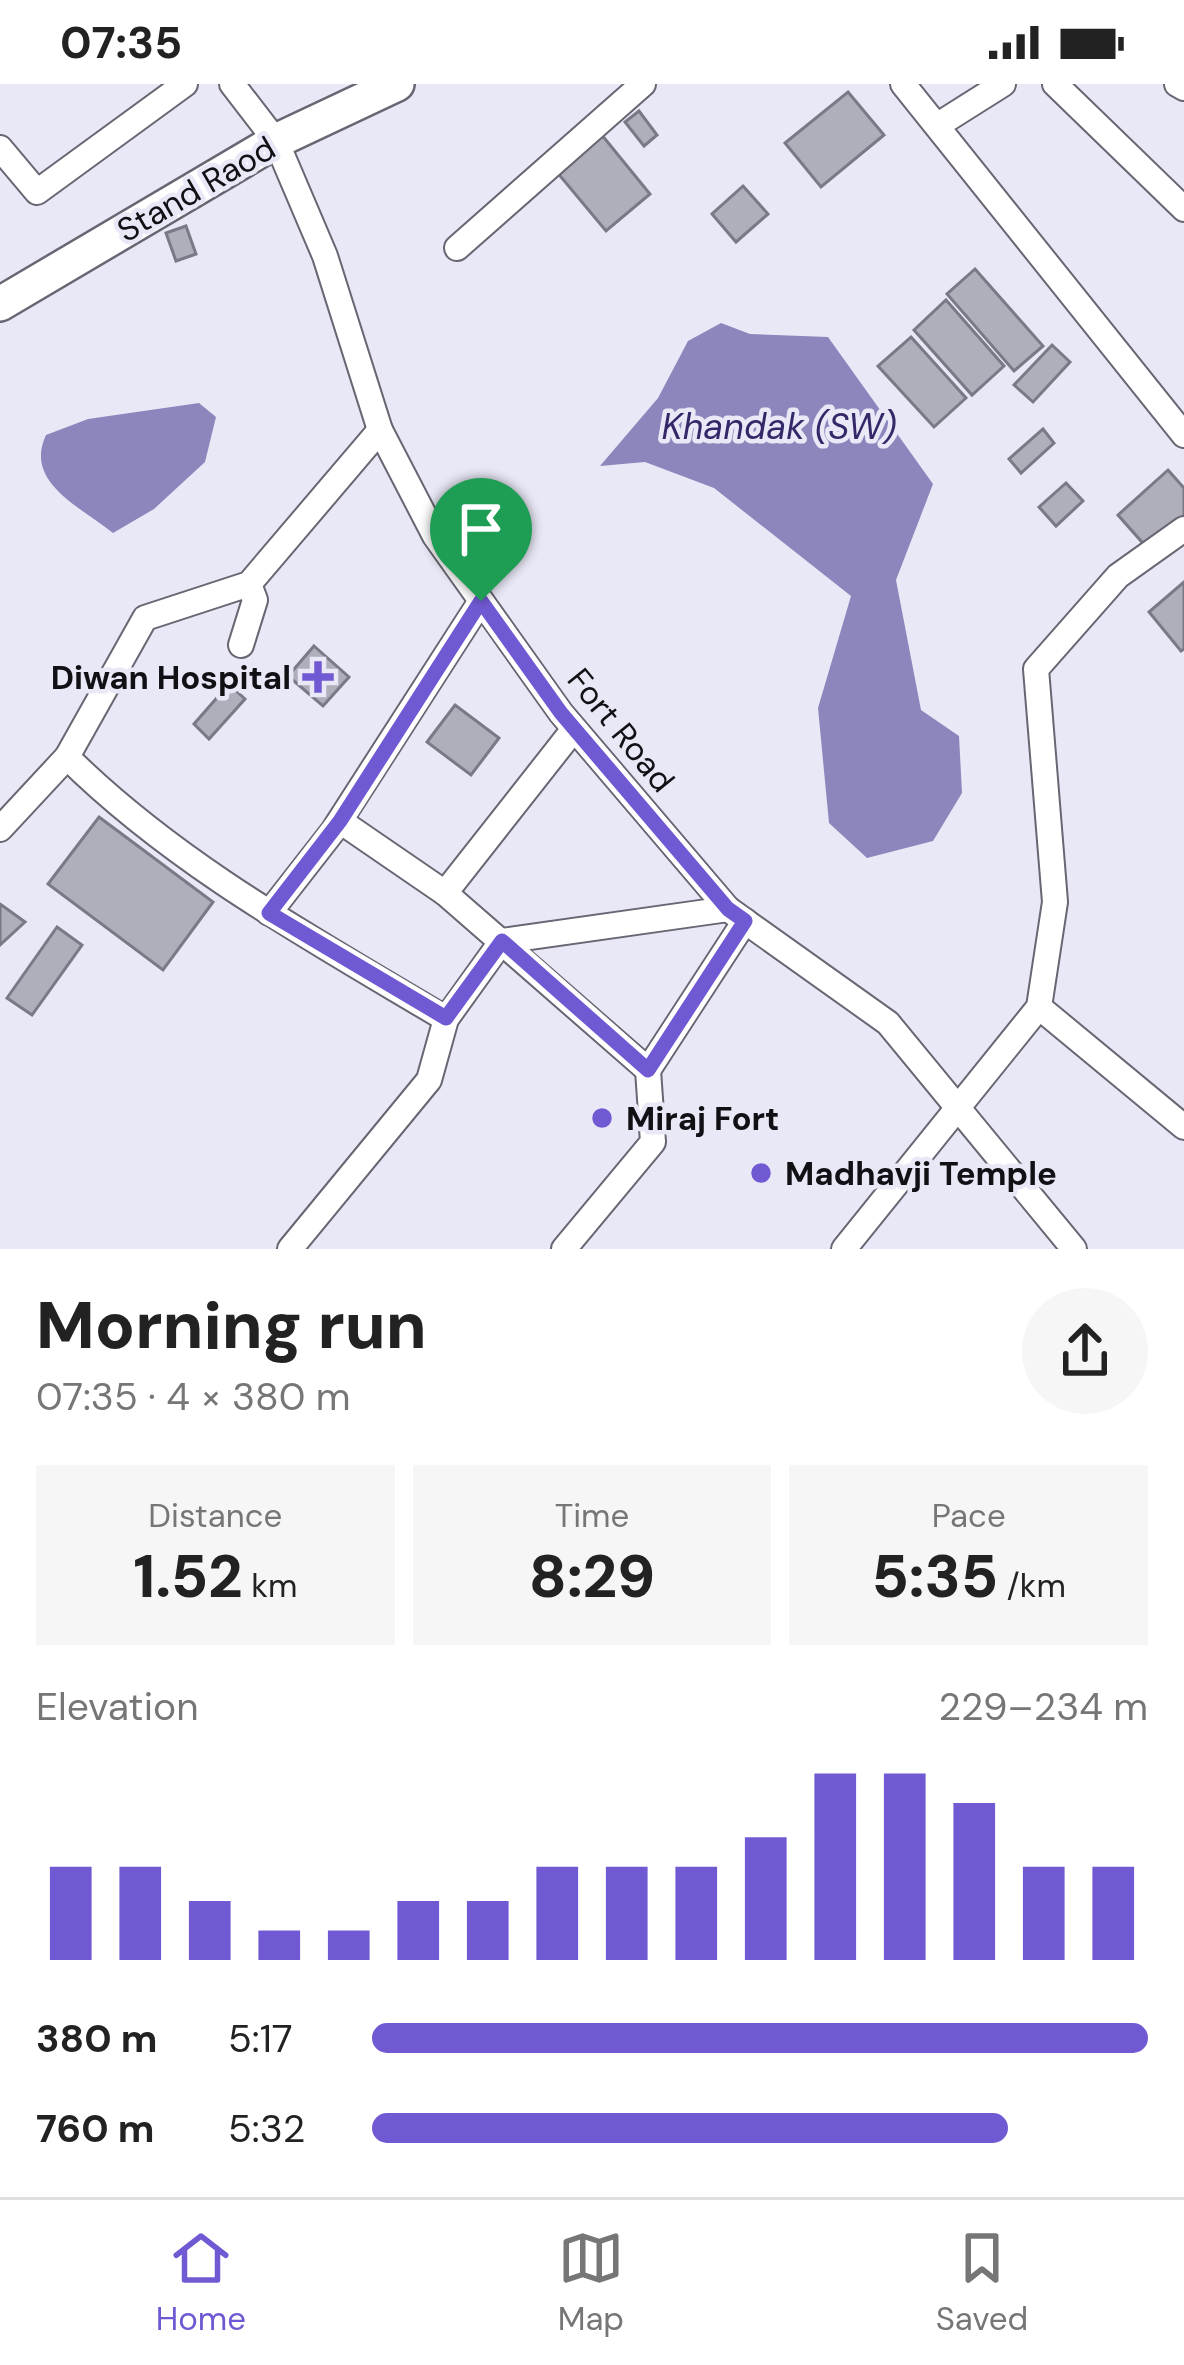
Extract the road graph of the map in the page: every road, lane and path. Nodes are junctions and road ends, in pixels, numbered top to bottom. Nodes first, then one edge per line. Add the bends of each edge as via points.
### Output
1 (185, 84) edge
2 (232, 84) edge
3 (397, 84) edge
4 (644, 84) edge
5 (903, 84) edge
6 (1004, 84) edge
7 (1055, 84) edge
8 (938, 125) junction
9 (276, 141) junction
10 (0, 148) edge
11 (1184, 209) edge
12 (457, 248) dead end
13 (0, 304) edge
14 (1181, 424) edge
15 (380, 430) junction
16 (1184, 529) edge
17 (248, 584) junction
18 (481, 601) junction
19 (241, 645) dead end
20 (574, 729) junction
21 (67, 757) junction
22 (340, 821) junction
23 (0, 830) edge
24 (445, 893) junction
25 (269, 913) junction
26 (736, 915) junction
27 (502, 941) junction
28 (1039, 1007) junction
29 (446, 1018) junction
30 (648, 1070) junction
31 (962, 1107) junction
32 (1184, 1127) edge
33 (290, 1249) edge
34 (564, 1249) edge
35 (844, 1249) edge
36 (1074, 1249) edge

1 - 10 street via 37,192
2 - 9 street, Fort Road
3 - 9 street, Stand Raod
4 - 12 street
5 - 8 street
6 - 8 street
7 - 11 street
8 - 14 street
9 - 13 street, Stand Raod
9 - 15 street, Fort Road via 325,256
15 - 17 street
15 - 18 street, Fort Road via 435,536
16 - 28 street via 1118,576 1036,669 1055,902
17 - 19 street via 255,600
17 - 21 street via 146,618
18 - 20 street, Fort Road
18 - 22 street
20 - 24 street
20 - 26 street, Fort Road
21 - 23 street
21 - 25 street via 117,806
22 - 24 street
22 - 25 street
24 - 27 street
25 - 29 street
26 - 27 street
26 - 30 street
26 - 31 street, Fort Road via 888,1023
27 - 29 street
27 - 30 street
28 - 31 street
28 - 32 street
29 - 33 street via 429,1080
30 - 34 street via 653,1142
31 - 35 street
31 - 36 street, Fort Road

